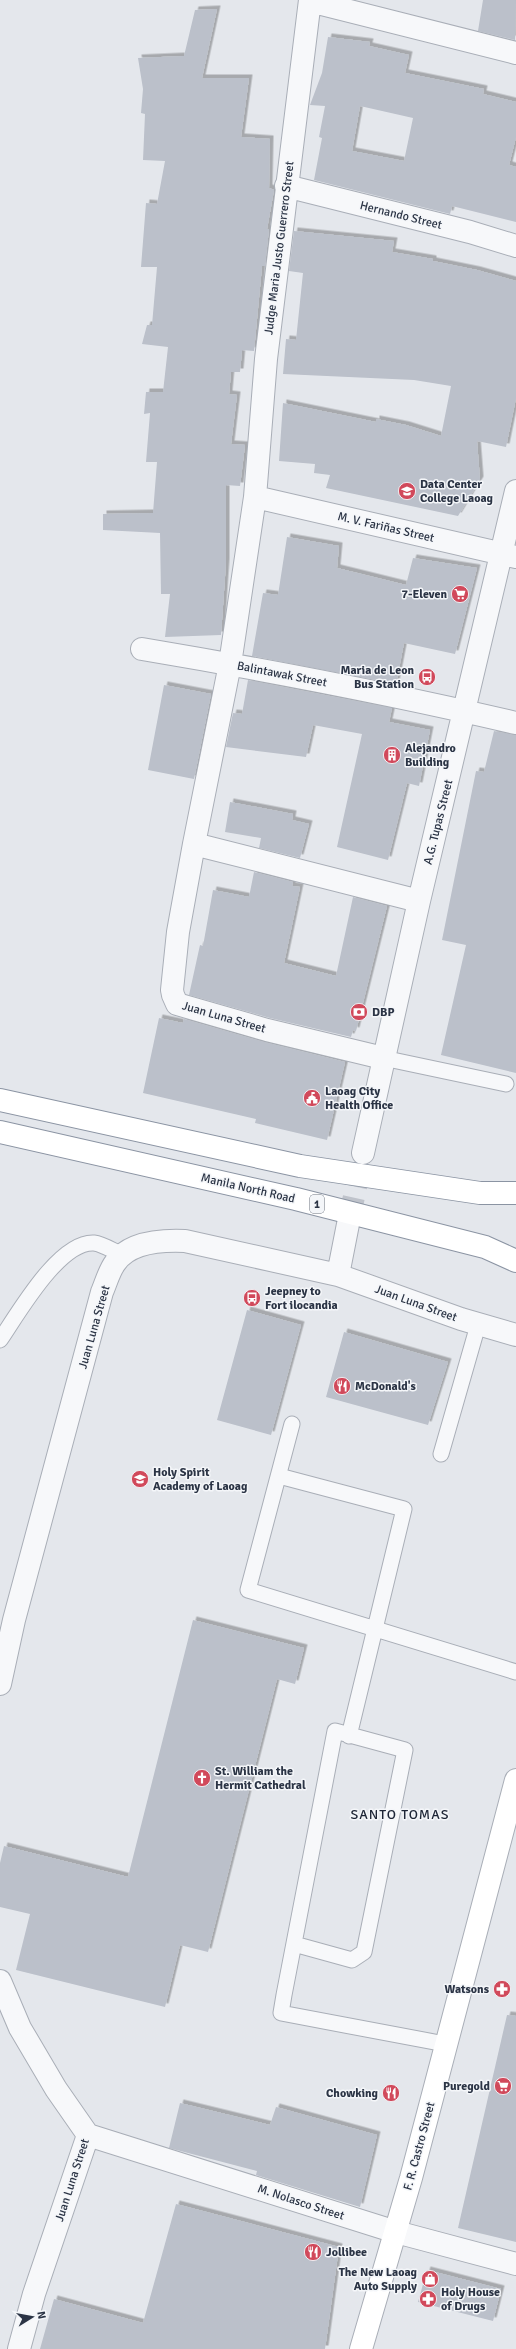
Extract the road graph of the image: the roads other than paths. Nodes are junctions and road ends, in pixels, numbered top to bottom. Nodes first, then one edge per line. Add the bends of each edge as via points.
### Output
1 (310, 1) edge
2 (516, 54) edge
3 (286, 186) junction
4 (516, 246) edge
5 (516, 491) edge
6 (255, 497) junction
7 (508, 556) edge
8 (142, 649) dead end
9 (230, 664) junction
10 (465, 710) junction
11 (516, 723) edge
12 (194, 844) junction
13 (419, 901) junction
14 (383, 1058) junction
15 (506, 1084) dead end
16 (0, 1100) edge
17 (0, 1132) edge
18 (363, 1153) tunnel mouth
19 (516, 1193) edge
20 (349, 1219) tunnel mouth
21 (122, 1256) junction
22 (516, 1261) edge
23 (338, 1275) junction
24 (478, 1325) junction
25 (516, 1335) edge
26 (0, 1340) edge
27 (292, 1424) dead end
28 (441, 1454) dead end
29 (279, 1476) junction
30 (375, 1630) junction
31 (516, 1672) edge
32 (0, 1684) edge
33 (349, 1736) junction
34 (516, 1780) edge
35 (294, 1944) junction
36 (0, 1981) edge
37 (445, 2044) junction
38 (88, 2135) junction
39 (396, 2232) junction
40 (516, 2264) edge
41 (19, 2349) edge
42 (361, 2349) edge

1 - 2 street
1 - 3 street, Judge Maria Justo Guerrero Street
3 - 4 street, Hernando Street
3 - 6 street, Judge Maria Justo Guerrero Street via 266,359
5 - 7 street, A.G. Tupas Street
6 - 7 street, M. V. Fariñas Street
6 - 9 street, Judge Maria Justo Guerrero Street
7 - 10 street, A.G. Tupas Street
8 - 9 street, Balintawak Street
9 - 10 street, Balintawak Street
9 - 12 street, Judge Maria Justo Guerrero Street
10 - 11 street, Balintawak Street
10 - 13 street, A.G. Tupas Street
12 - 13 street
12 - 14 street, Juan Luna Street via 178,932 172,990 178,1004 267,1030
13 - 14 street, A.G. Tupas Street
14 - 15 lane
14 - 18 street, A.G. Tupas Street
16 - 19 main road via 300,1166 480,1193
17 - 22 main road, Manila North Road / 1 via 296,1199 485,1247
20 - 23 street
21 - 23 street, Juan Luna Street via 149,1244 184,1241
21 - 26 lane via 95,1243 78,1246 47,1270
21 - 32 street, Juan Luna Street via 115,1263 102,1292 14,1620
23 - 24 street, Juan Luna Street
24 - 25 street, Juan Luna Street
24 - 28 lane
27 - 29 lane
29 - 30 lane via 248,1590
29 - 30 lane via 404,1509
30 - 31 lane
30 - 33 lane
33 - 35 lane via 335,1731
33 - 35 lane via 406,1750 364,1952 352,1960
34 - 37 main road, F. R. Castro Street
35 - 37 lane via 281,2013
36 - 38 street, Juan Luna Street via 20,2028 56,2089
37 - 39 main road, F. R. Castro Street
38 - 39 street, M. Nolasco Street
38 - 41 street, Juan Luna Street via 34,2294
39 - 40 street, M. Nolasco Street
39 - 42 main road, F. R. Castro Street

